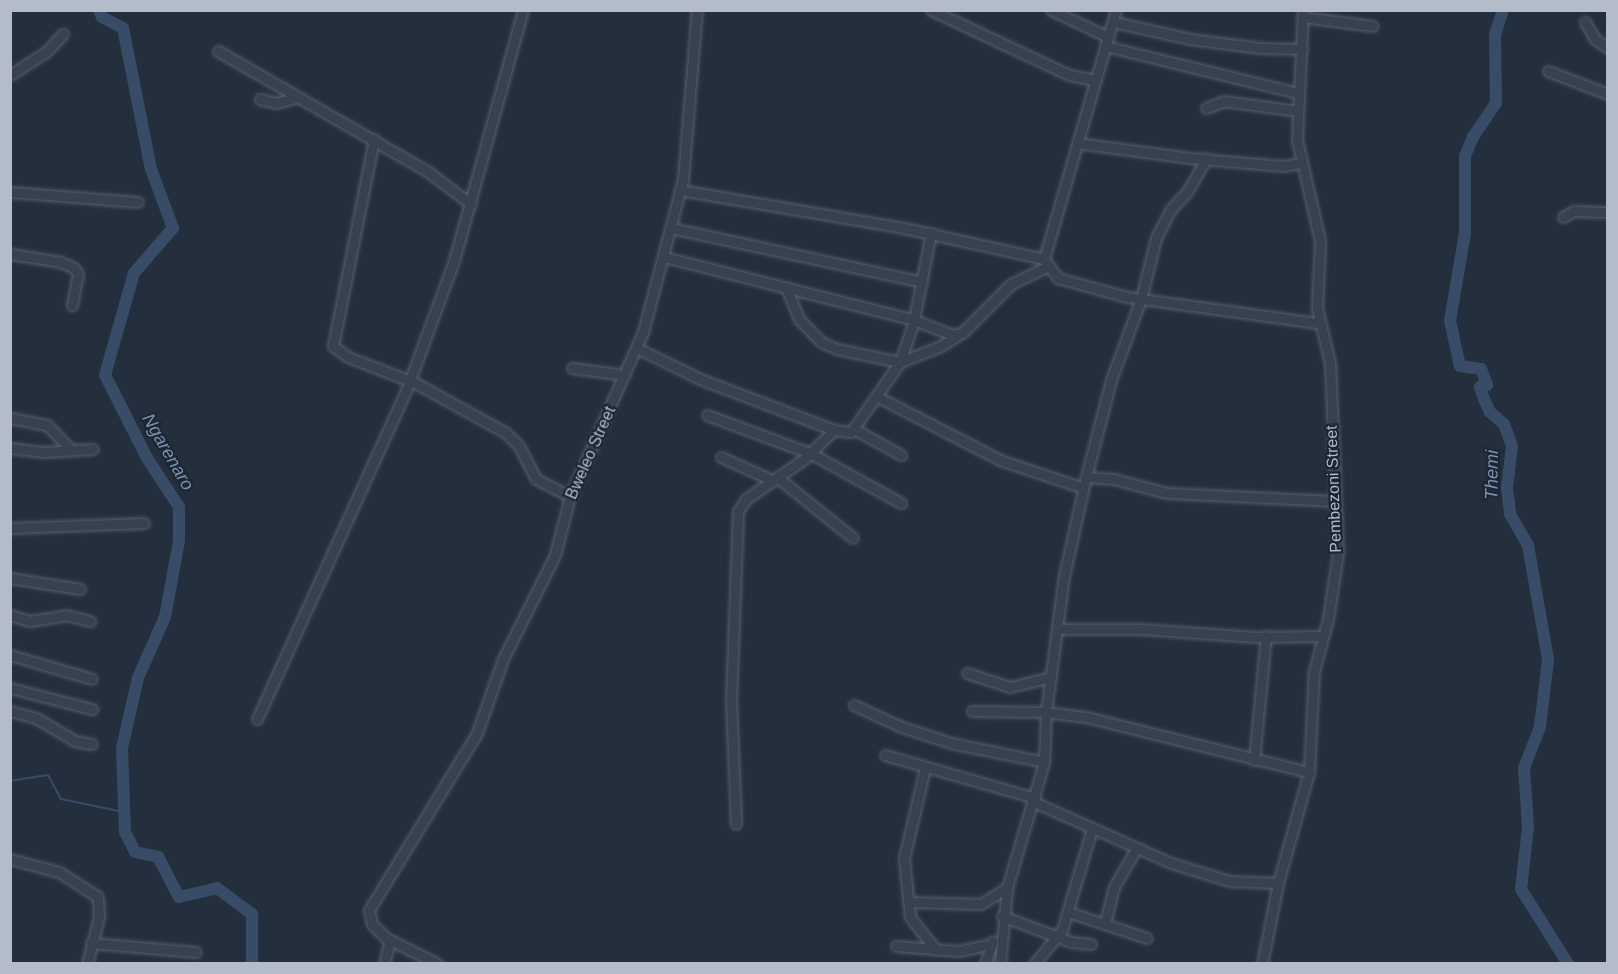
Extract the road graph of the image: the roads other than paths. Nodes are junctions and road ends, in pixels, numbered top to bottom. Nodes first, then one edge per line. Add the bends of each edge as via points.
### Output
1 (523, 10) edge
2 (697, 10) edge
3 (931, 10) edge
4 (1052, 10) edge
5 (1116, 11) edge
6 (1303, 14) edge
7 (1114, 22) junction
8 (1585, 22) dead end
9 (1372, 26) dead end
10 (63, 34) dead end
11 (1107, 41) junction
12 (1608, 48) edge
13 (1302, 49) junction
14 (218, 51) dead end
15 (1548, 71) dead end
16 (10, 75) edge
17 (1094, 80) junction
18 (1298, 93) junction
19 (1608, 94) edge
20 (296, 98) junction
21 (260, 99) dead end
22 (1206, 108) dead end
23 (1298, 111) junction
24 (374, 139) junction
25 (1077, 143) junction
26 (1207, 158) junction
27 (1300, 163) junction
28 (680, 190) junction
29 (10, 192) edge
30 (138, 202) dead end
31 (471, 204) junction
32 (1608, 212) edge
33 (1563, 217) dead end
34 (671, 228) junction
35 (931, 233) junction
36 (10, 254) edge
37 (664, 257) junction
38 (1046, 262) junction
39 (922, 282) junction
40 (786, 287) junction
41 (1141, 299) junction
42 (72, 305) dead end
43 (914, 320) junction
44 (1318, 323) junction
45 (958, 335) junction
46 (636, 348) junction
47 (900, 362) junction
48 (572, 368) dead end
49 (625, 375) junction
50 (410, 381) junction
51 (878, 397) junction
52 (707, 415) dead end
53 (10, 418) edge
54 (854, 429) junction
55 (834, 430) junction
56 (10, 448) edge
57 (70, 449) junction
58 (93, 449) dead end
59 (810, 453) junction
60 (901, 455) dead end
61 (721, 457) dead end
62 (1086, 477) junction
63 (775, 478) junction
64 (1083, 488) junction
65 (570, 496) junction
66 (1336, 501) junction
67 (901, 504) dead end
68 (144, 523) dead end
69 (10, 528) edge
70 (854, 538) dead end
71 (10, 578) edge
72 (80, 589) dead end
73 (10, 615) edge
74 (90, 621) dead end
75 (1059, 629) junction
76 (1266, 636) junction
77 (1323, 636) junction
78 (10, 655) edge
79 (967, 673) dead end
80 (1051, 677) junction
81 (92, 679) dead end
82 (10, 688) edge
83 (854, 705) dead end
84 (92, 709) dead end
85 (10, 711) edge
86 (972, 711) dead end
87 (1046, 712) junction
88 (257, 719) dead end
89 (92, 744) dead end
90 (885, 755) dead end
91 (1254, 760) junction
92 (1044, 762) junction
93 (925, 768) junction
94 (1309, 772) junction
95 (1035, 800) junction
96 (736, 824) dead end
97 (1092, 829) junction
98 (1136, 849) junction
99 (10, 859) edge
100 (1278, 883) junction
101 (1007, 888) junction
102 (909, 902) junction
103 (1068, 912) junction
104 (1002, 916) junction
105 (1105, 923) junction
106 (1001, 932) junction
107 (1057, 936) junction
108 (1147, 938) dead end
109 (390, 940) junction
110 (92, 943) junction
111 (991, 944) junction
112 (1091, 944) dead end
113 (896, 946) dead end
114 (936, 950) junction
115 (196, 952) dead end
116 (87, 963) edge
117 (384, 963) edge
118 (438, 963) edge
119 (985, 963) edge
120 (1000, 963) edge
121 (1034, 963) edge
122 (1262, 963) edge

1 - 31 street
2 - 28 street, Bweleo Street
3 - 17 street via 1068,75
4 - 11 street
5 - 7 street
6 - 9 street
6 - 13 street, Pembezoni Street
7 - 11 street
7 - 13 street via 1190,39
8 - 12 street via 1595,39
10 - 16 street via 46,52
11 - 17 street
11 - 18 street
13 - 18 street, Pembezoni Street
14 - 20 street
15 - 19 street
17 - 25 street
18 - 23 street, Pembezoni Street
20 - 21 street via 277,103
20 - 24 street
22 - 23 street via 1224,101
23 - 27 street, Pembezoni Street
24 - 31 street
24 - 50 street via 333,345 348,357
25 - 26 street
25 - 38 street
26 - 27 street via 1283,166
26 - 41 street via 1187,192 1162,222
27 - 44 street, Pembezoni Street via 1320,241
28 - 34 street, Bweleo Street
28 - 35 street
29 - 30 street
31 - 50 street
32 - 33 street via 1574,211
34 - 37 street, Bweleo Street
34 - 39 street
35 - 38 street
35 - 39 street
36 - 42 street via 61,262 74,268 78,274
37 - 40 street
37 - 46 street, Bweleo Street
38 - 41 street via 1058,278
38 - 45 street via 1004,289
39 - 43 street
40 - 43 street
40 - 47 street via 799,319 821,342
41 - 44 street
41 - 62 street via 1111,380
43 - 45 street
43 - 47 street
44 - 66 street, Pembezoni Street via 1330,363
45 - 47 street
46 - 49 street, Bweleo Street
46 - 55 street via 700,379
47 - 51 street
48 - 49 street
49 - 65 street, Bweleo Street
50 - 65 street via 506,433 519,446 536,479
50 - 88 street
51 - 54 street
51 - 64 street via 1000,460
52 - 59 street
53 - 57 street via 47,425
54 - 55 street
54 - 60 street
55 - 59 street
56 - 57 street via 44,452
57 - 58 street
59 - 63 street
59 - 67 street
61 - 63 street
62 - 64 street
62 - 66 street via 1114,479 1167,493
63 - 70 street
63 - 96 street via 742,503 735,526 731,702
64 - 75 street via 1064,576
65 - 109 street, Bweleo Street via 555,555 503,659 477,733 369,910 372,924
66 - 77 street, Pembezoni Street via 1336,573
68 - 69 street
71 - 72 street
73 - 74 street via 30,621 66,615
75 - 76 street
75 - 80 street
76 - 77 street
76 - 91 street
77 - 94 street, Pembezoni Street via 1314,671
78 - 81 street
79 - 80 street via 1010,687
80 - 87 street
82 - 84 street
83 - 92 street via 899,726 951,743
85 - 89 street via 36,718 75,741
86 - 87 street
87 - 91 street via 1132,726
87 - 92 street
90 - 93 street
91 - 94 street
92 - 95 street
93 - 95 street
93 - 102 street via 904,858
94 - 100 street, Pembezoni Street
95 - 97 street
95 - 101 street
97 - 98 street
97 - 103 street
98 - 100 street via 1224,880
98 - 105 street via 1114,887
99 - 110 street via 59,872 98,897 99,917
100 - 122 street, Pembezoni Street
101 - 102 street via 981,904
101 - 104 street
102 - 114 street via 910,917
103 - 105 street
103 - 107 street
104 - 106 street
104 - 107 street
105 - 108 street
106 - 111 street
106 - 120 street
107 - 112 street
107 - 121 street
109 - 117 street
109 - 118 street, Bweleo Street
110 - 115 street
110 - 116 street
111 - 114 street via 968,950
111 - 119 street
113 - 114 street

